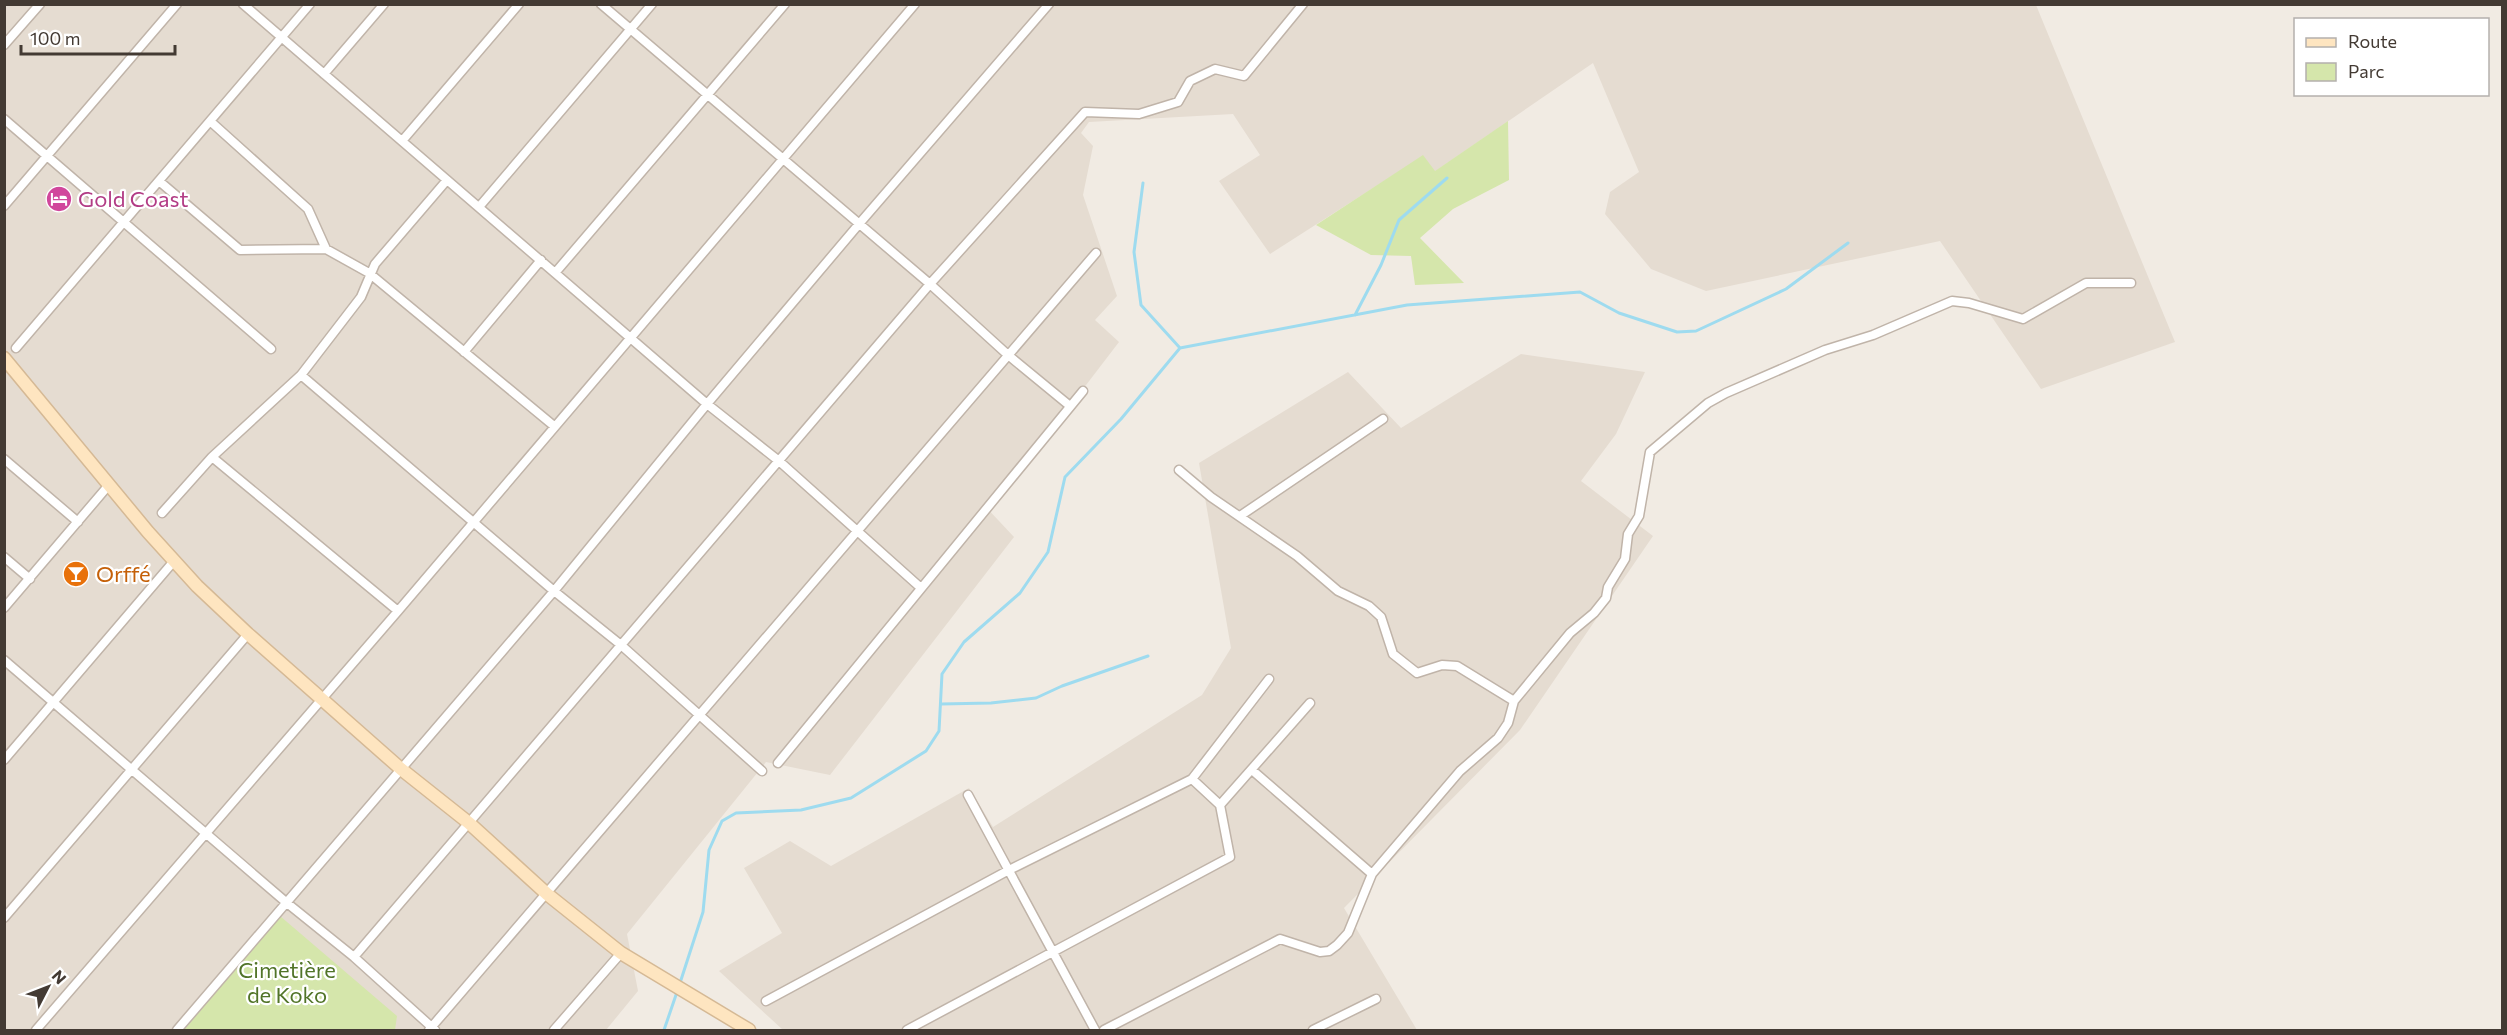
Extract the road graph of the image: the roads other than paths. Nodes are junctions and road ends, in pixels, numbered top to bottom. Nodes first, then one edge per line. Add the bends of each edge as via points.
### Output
1 (40, 4) edge
2 (177, 4) edge
3 (243, 4) edge
4 (310, 4) edge
5 (384, 4) edge
6 (519, 4) edge
7 (601, 4) edge
8 (652, 4) edge
9 (785, 4) edge
10 (915, 4) edge
11 (1049, 4) edge
12 (1303, 4) edge
13 (630, 30) junction
14 (282, 38) junction
15 (4, 45) edge
16 (324, 74) junction
17 (707, 96) junction
18 (4, 119) edge
19 (210, 122) junction
20 (402, 141) junction
21 (48, 156) junction
22 (782, 160) junction
23 (447, 180) junction
24 (159, 181) junction
25 (4, 206) edge
26 (479, 207) junction
27 (124, 222) junction
28 (859, 224) junction
29 (326, 249) junction
30 (1096, 253) dead end
31 (541, 260) junction
32 (369, 273) junction
33 (555, 273) junction
34 (2131, 283) dead end
35 (930, 284) junction
36 (630, 337) junction
37 (16, 348) dead end
38 (270, 349) dead end
39 (464, 352) junction
40 (1008, 355) junction
41 (4, 358) edge
42 (301, 375) junction
43 (1083, 391) dead end
44 (707, 404) junction
45 (1070, 406) junction
46 (1383, 419) dead end
47 (554, 426) junction
48 (212, 457) junction
49 (4, 459) edge
50 (779, 461) junction
51 (1179, 470) dead end
52 (108, 486) junction
53 (162, 513) dead end
54 (1240, 516) junction
55 (472, 521) junction
56 (78, 522) junction
57 (857, 532) junction
58 (4, 557) edge
59 (174, 561) junction
60 (30, 579) junction
61 (921, 588) junction
62 (554, 591) junction
63 (4, 608) edge
64 (398, 611) junction
65 (248, 634) junction
66 (621, 645) junction
67 (4, 660) edge
68 (1269, 679) dead end
69 (321, 698) junction
70 (1514, 701) junction
71 (53, 702) junction
72 (1310, 703) dead end
73 (699, 716) junction
74 (4, 760) edge
75 (778, 763) dead end
76 (401, 769) junction
77 (132, 770) junction
78 (1252, 770) junction
79 (762, 771) dead end
80 (1192, 779) junction
81 (968, 795) dead end
82 (1220, 805) junction
83 (469, 823) junction
84 (206, 833) junction
85 (1009, 870) junction
86 (1372, 874) junction
87 (547, 894) junction
88 (287, 903) junction
89 (4, 918) edge
90 (1052, 951) junction
91 (621, 953) junction
92 (354, 957) junction
93 (1376, 999) dead end
94 (766, 1001) dead end
95 (36, 1030) edge
96 (177, 1030) edge
97 (432, 1030) edge
98 (554, 1030) edge
99 (749, 1030) edge
100 (907, 1030) edge
101 (1095, 1030) edge
102 (1104, 1030) edge
103 (1313, 1030) edge

1 - 15 street
2 - 21 street
3 - 14 street
4 - 14 street
5 - 16 street
6 - 20 street
7 - 13 street
8 - 13 street
9 - 17 street
10 - 22 street
11 - 28 street
12 - 35 street via 1244,76 1215,69 1190,81 1178,102 1138,114 1085,112
13 - 17 street
13 - 26 street
14 - 16 street
14 - 19 street
16 - 20 street
17 - 22 street
17 - 33 street
18 - 21 street
19 - 24 street
19 - 29 street via 308,209
20 - 23 street
21 - 25 street
21 - 27 street
22 - 28 street
22 - 36 street
23 - 26 street
23 - 32 street
24 - 27 street
24 - 29 street via 240,250
26 - 31 street
27 - 37 street
27 - 38 street
28 - 35 street
28 - 44 street
29 - 32 street
30 - 40 street
31 - 33 street
31 - 39 street
32 - 39 street
32 - 42 street via 361,297
33 - 36 street
34 - 70 street via 2086,283 2024,319 1952,301 1873,335 1793,362 1708,403 1650,452 1639,516 1628,534 1625,559 1608,587 1606,598 1570,633
35 - 40 street
35 - 50 street
36 - 44 street
36 - 47 street
39 - 47 street
40 - 45 street
40 - 57 street
41 - 52 main road
42 - 48 street
42 - 55 street
43 - 45 street
44 - 50 street
44 - 62 street
45 - 61 street
46 - 54 street
47 - 55 street
48 - 53 street
48 - 64 street
49 - 56 street
50 - 57 street
50 - 66 street
51 - 54 street
52 - 56 street
52 - 59 main road
54 - 70 street via 1338,591 1370,606 1381,617 1393,654 1417,674 1442,665 1457,666
55 - 62 street
55 - 64 street
56 - 60 street
57 - 61 street
57 - 73 street
58 - 60 street
59 - 65 main road
59 - 71 street
60 - 63 street
61 - 75 street
62 - 66 street
62 - 76 street
64 - 69 street
65 - 69 main road
65 - 77 street
66 - 73 street
66 - 83 street
67 - 71 street
68 - 80 street
69 - 76 main road
69 - 84 street
70 - 86 street via 1508,723 1498,738 1460,771
71 - 74 street
71 - 77 street
72 - 78 street
73 - 79 street
73 - 87 street
76 - 83 main road
76 - 88 street
77 - 84 street
77 - 89 street
78 - 82 street
78 - 86 street
80 - 82 street
80 - 85 street
81 - 85 street
82 - 90 street via 1230,857
83 - 87 main road
83 - 92 street
84 - 88 street
84 - 95 street
85 - 90 street
85 - 94 street
86 - 102 street via 1348,933 1329,951 1320,952 1280,939
87 - 91 main road
87 - 97 street
88 - 92 street
88 - 96 street
90 - 100 street
90 - 101 street
91 - 98 street
91 - 99 main road
92 - 97 street
93 - 103 street

